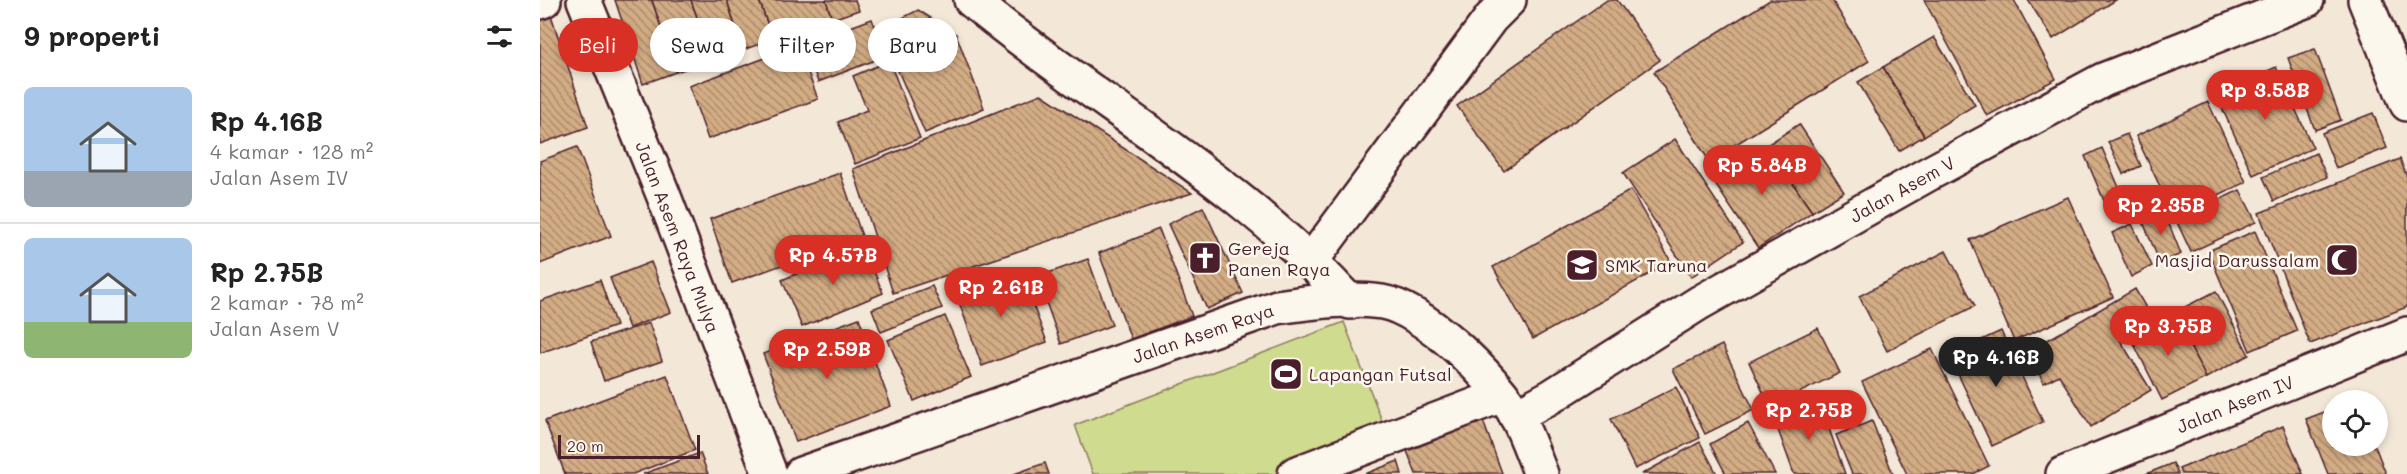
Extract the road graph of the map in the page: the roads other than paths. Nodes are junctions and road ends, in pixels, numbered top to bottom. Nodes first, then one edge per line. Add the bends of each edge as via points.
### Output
1 (584, 0) edge
2 (972, 0) edge
3 (1509, 0) edge
4 (2307, 0) edge
5 (2365, 0) edge
6 (2407, 104) edge
7 (1312, 260) junction
8 (1350, 302) junction
9 (2407, 334) edge
10 (1509, 405) junction
11 (770, 474) edge
12 (801, 474) edge
13 (1295, 474) edge
14 (1541, 474) edge
15 (2063, 474) edge

1 - 11 street, Jalan Asem Raya Mulya
2 - 7 street via 1241,198
3 - 7 street via 1491,18
4 - 10 street, Jalan Asem V via 2103,80 1699,303 1552,396
5 - 6 street
7 - 8 street
8 - 10 street, Jalan Asem Raya via 1382,302 1411,311 1458,348
8 - 12 street, Jalan Asem Raya via 1276,307
9 - 15 street, Jalan Asem IV
10 - 13 street, Jalan Asem V
10 - 14 street, Jalan Asem Raya

